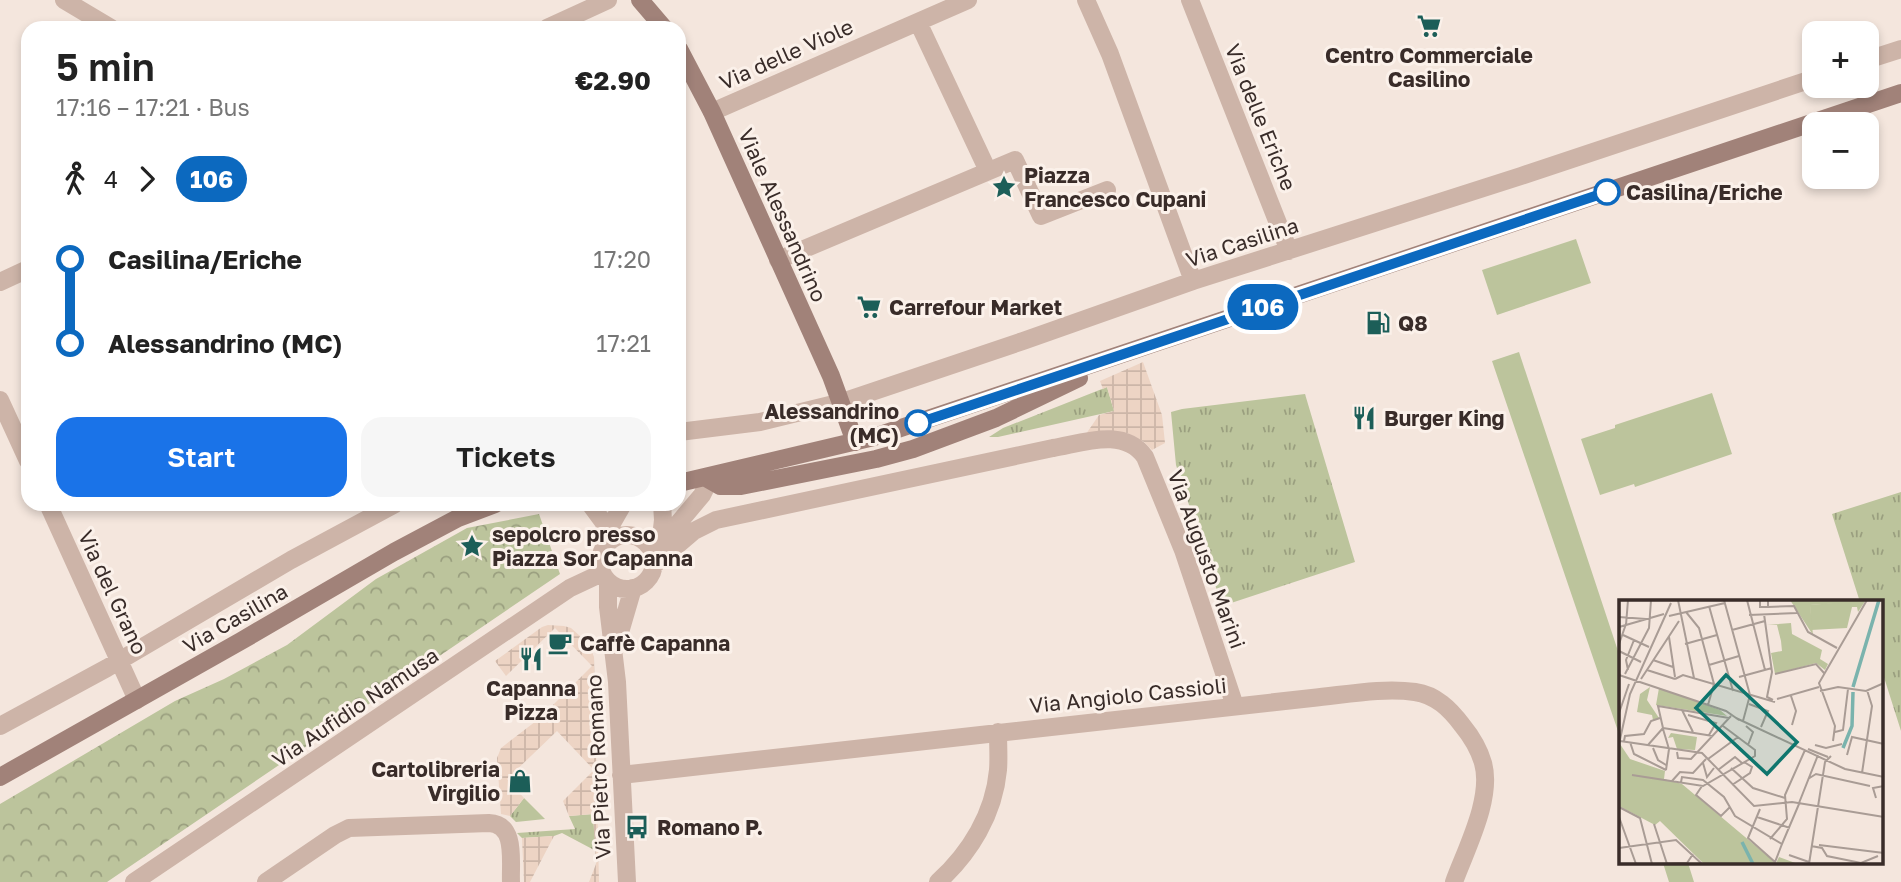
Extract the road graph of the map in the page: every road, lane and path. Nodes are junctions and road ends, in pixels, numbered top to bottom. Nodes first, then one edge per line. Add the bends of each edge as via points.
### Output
1 (64, 0) edge
2 (608, 0) edge
3 (640, 0) edge
4 (968, 0) edge
5 (1086, 0) edge
6 (1190, 0) edge
7 (99, 21) edge
8 (562, 21) edge
9 (658, 21) edge
10 (918, 22) junction
11 (1901, 49) edge
12 (1879, 56) edge
13 (686, 63) edge
14 (1802, 82) edge
15 (1901, 93) edge
16 (712, 112) junction
17 (988, 172) junction
18 (1107, 190) dead end
19 (1289, 251) junction
20 (778, 260) junction
21 (21, 272) edge
22 (1193, 281) junction
23 (0, 282) edge
24 (1115, 356) junction
25 (0, 400) edge
26 (842, 402) junction
27 (686, 431) edge
28 (855, 442) junction
29 (21, 446) edge
30 (706, 478) junction
31 (686, 482) edge
32 (51, 511) edge
33 (382, 511) edge
34 (475, 511) edge
35 (596, 511) edge
36 (620, 511) edge
37 (663, 511) edge
38 (607, 538) junction
39 (656, 556) junction
40 (605, 577) junction
41 (633, 588) junction
42 (615, 649) junction
43 (120, 660) junction
44 (137, 700) junction
45 (1235, 706) junction
46 (0, 726) edge
47 (998, 732) junction
48 (621, 775) junction
49 (0, 777) edge
50 (134, 882) edge
51 (266, 882) edge
52 (510, 882) edge
53 (626, 882) edge
54 (937, 882) edge
55 (1454, 882) edge

1 - 7 street
2 - 8 street
3 - 9 main road
4 - 10 street, Via delle Viole
5 - 22 street
6 - 19 street, Via delle Eriche
10 - 16 street, Via delle Viole
10 - 17 street
11 - 12 street
13 - 16 main road, Viale Alessandrino
14 - 19 street, Via Casilina
15 - 24 main road
16 - 20 main road, Viale Alessandrino
17 - 18 street via 1015,160 1041,216
17 - 20 street
19 - 22 street, Via Casilina
20 - 26 main road, Viale Alessandrino
21 - 23 street
22 - 26 street, Via Casilina
24 - 28 main road
24 - 30 main road via 1017,408 892,455 741,486 720,486
25 - 29 street
26 - 27 street, Via Casilina via 760,422
26 - 28 main road, Viale Alessandrino
28 - 30 main road
30 - 31 main road
30 - 39 street via 702,495
32 - 43 street, Via del Grano
33 - 43 street, Via Casilina via 290,559
34 - 44 main road, Via Casilina via 426,534
35 - 38 street
36 - 38 street
37 - 39 street
38 - 39 street via 635,537
38 - 40 street via 601,557
39 - 41 street via 647,580
39 - 45 street, Via Augusto Marini via 716,520 1053,448 1117,439 1140,451 1149,466
40 - 41 street via 619,588
40 - 42 street, Via Pietro Romano
40 - 50 street, Via Aufidio Namusa via 570,588
41 - 42 street, Via Pietro Romano
42 - 48 street, Via Pietro Romano
43 - 44 street, Via del Grano
43 - 46 street, Via Casilina
44 - 49 main road, Via Casilina
45 - 47 street, Via Angiolo Cassioli
45 - 55 street, Via Angiolo Cassioli via 1392,691 1429,695 1446,706 1474,742 1485,772 1481,807
47 - 48 street, Via Angiolo Cassioli
47 - 54 street via 998,772 985,817 968,851
48 - 53 street, Via Pietro Romano
51 - 52 street via 349,828 489,823 500,824 506,831

